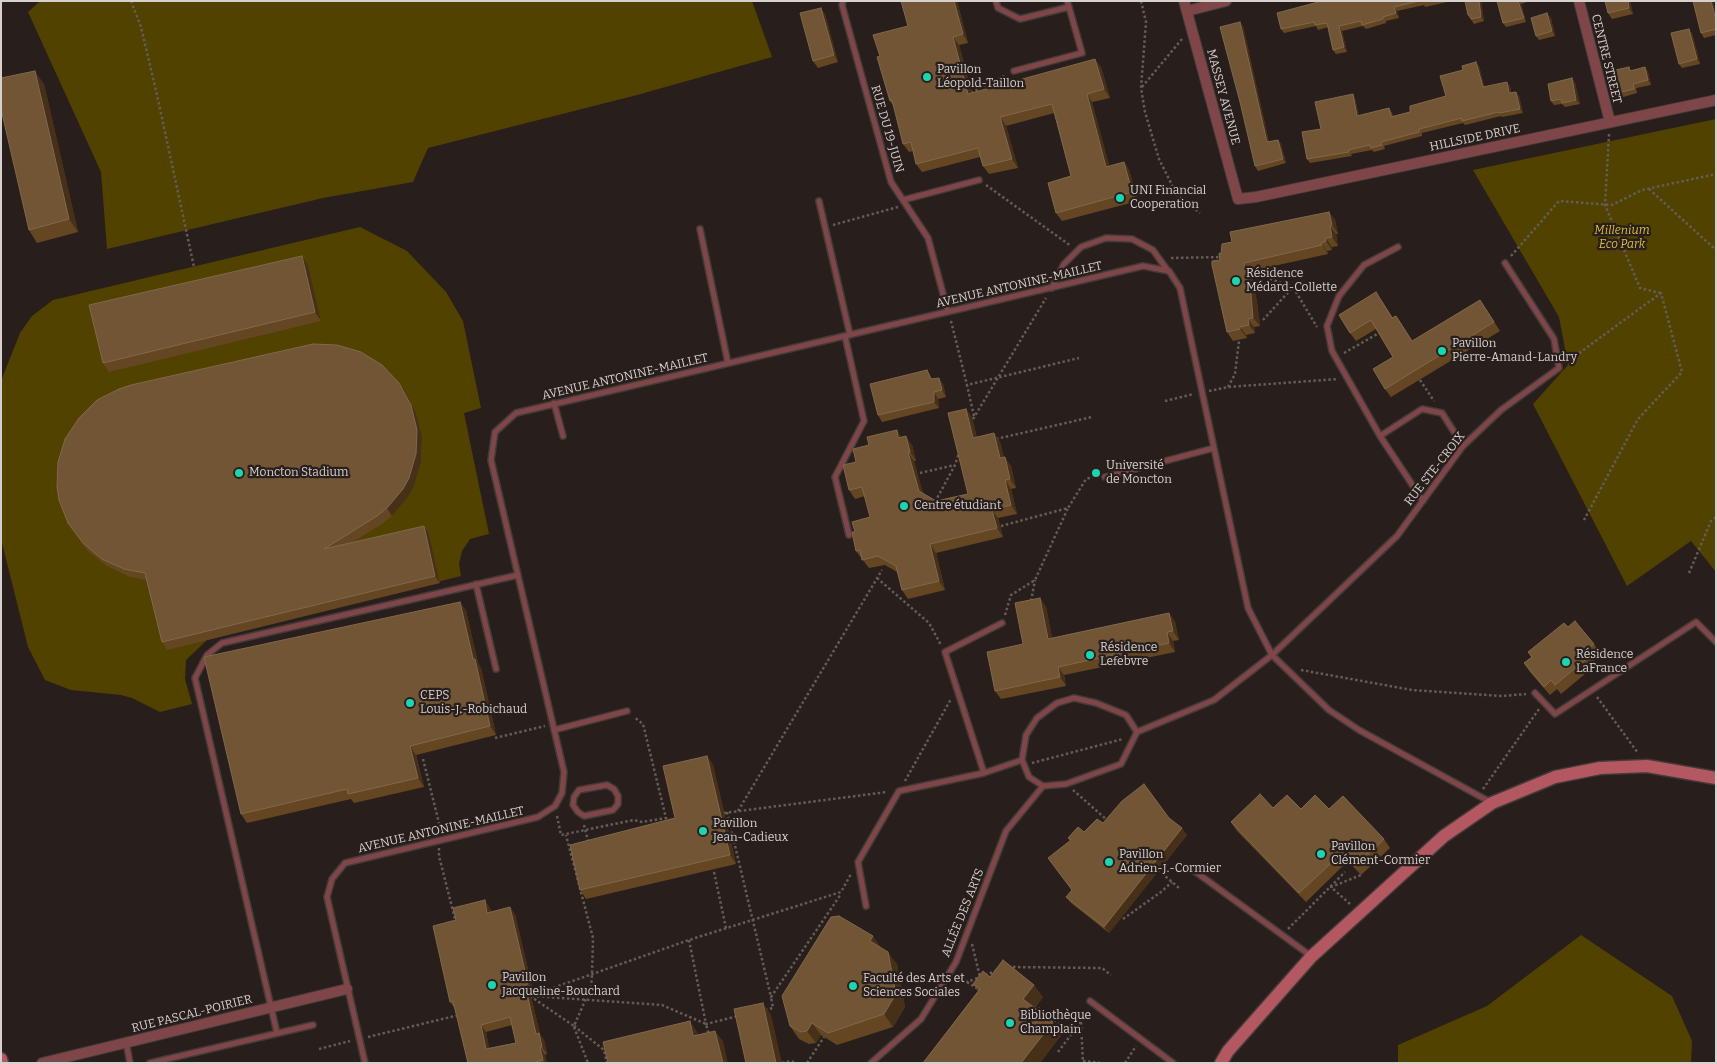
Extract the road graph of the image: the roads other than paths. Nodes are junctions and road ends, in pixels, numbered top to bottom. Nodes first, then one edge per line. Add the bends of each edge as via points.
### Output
1 (842, 1) edge
2 (996, 1) edge
3 (1226, 1) edge
4 (1579, 1) edge
5 (1068, 4) edge
6 (1186, 6) edge
7 (1014, 71) road end
8 (1716, 100) edge
9 (1610, 122) junction
10 (979, 180) road end
11 (1238, 199) joint
12 (903, 200) junction
13 (819, 202) dead end
14 (700, 229) dead end
15 (1398, 247) dead end
16 (1505, 263) road end
17 (1169, 272) junction
18 (1052, 288) junction
19 (948, 312) junction
20 (848, 335) junction
21 (728, 363) junction
22 (554, 404) junction
23 (563, 436) dead end
24 (1380, 436) junction
25 (1463, 446) junction
26 (1214, 448) junction
27 (1105, 476) road end
28 (1423, 501) junction
29 (849, 535) dead end
30 (518, 575) junction
31 (476, 584) junction
32 (1002, 623) road end
33 (1716, 642) edge
34 (1272, 655) junction
35 (496, 669) dead end
36 (1535, 693) edge
37 (627, 711) dead end
38 (554, 727) junction
39 (1136, 734) junction
40 (1023, 762) junction
41 (984, 773) junction
42 (1716, 778) edge
43 (1043, 786) junction
44 (562, 794) junction
45 (574, 797) junction
46 (1492, 803) junction
47 (1193, 870) dead end
48 (866, 906) dead end
49 (1311, 957) junction
50 (347, 989) junction
51 (1092, 1002) road end
52 (271, 1007) junction
53 (313, 1025) dead end
54 (277, 1033) junction
55 (126, 1042) junction
56 (1, 1059) edge
57 (2, 1063) edge
58 (42, 1063) edge
59 (130, 1063) edge
60 (150, 1063) edge
61 (365, 1063) edge
62 (871, 1063) edge
63 (1173, 1063) edge
64 (1221, 1063) edge

1 - 12 lane, RUE DU 19-JUIN via 891,182
2 - 5 lane via 998,8 1020,19
3 - 6 street
4 - 9 street, CENTRE STREET
5 - 7 lane via 1082,53
6 - 11 street, MASSEY AVENUE
8 - 9 street, HILLSIDE DRIVE
9 - 11 street, HILLSIDE DRIVE
10 - 12 lane
12 - 19 lane, RUE DU 19-JUIN via 928,238
13 - 20 lane
14 - 21 lane
15 - 24 lane via 1364,265 1339,296 1327,326 1332,351
16 - 25 lane, RUE STE-CROIX via 1554,339 1559,368 1501,410
17 - 18 lane, AVENUE ANTONINE-MAILLET via 1146,266
17 - 18 lane via 1153,250 1132,239 1106,238 1081,247 1064,264
17 - 26 lane via 1180,288
18 - 19 lane, AVENUE ANTONINE-MAILLET
19 - 20 lane, AVENUE ANTONINE-MAILLET
20 - 21 lane, AVENUE ANTONINE-MAILLET
20 - 29 lane via 864,421 835,477
21 - 22 lane, AVENUE ANTONINE-MAILLET
22 - 23 lane
22 - 30 lane, AVENUE ANTONINE-MAILLET via 516,413 495,432 491,460
24 - 25 lane via 1422,409 1442,413
24 - 28 lane
25 - 28 lane, RUE STE-CROIX
26 - 27 lane
26 - 34 lane via 1248,608
28 - 34 lane, RUE STE-CROIX via 1398,536
30 - 31 lane
30 - 38 lane, AVENUE ANTONINE-MAILLET
31 - 35 lane
31 - 52 lane via 222,643 207,655 195,678
32 - 41 lane via 945,652
33 - 36 lane via 1696,622 1555,714
34 - 39 lane, RUE STE-CROIX via 1214,700
34 - 46 lane via 1329,710 1359,730
37 - 38 lane
38 - 44 lane, AVENUE ANTONINE-MAILLET via 564,772
39 - 40 lane via 1126,716 1074,698 1057,703 1037,718 1026,735
39 - 43 lane via 1121,764 1066,784
40 - 41 lane
40 - 43 lane via 1029,777
41 - 48 lane via 899,791 858,862
42 - 46 street via 1647,766 1600,768 1555,777
43 - 62 lane, ALLÉE DES ARTS via 1006,831 956,962 921,1019
44 - 45 lane
44 - 50 lane, AVENUE ANTONINE-MAILLET via 555,806 538,817 345,863 332,879 327,897
45 - 45 lane via 574,805 584,816 613,810 618,804 614,789 607,785 579,790
46 - 49 street via 1444,836
47 - 49 lane
49 - 64 street
50 - 52 street, RUE PASCAL-POIRIER
50 - 61 lane, AVENUE ANTONINE-MAILLET
51 - 63 lane
52 - 54 lane
52 - 55 street, RUE PASCAL-POIRIER
53 - 54 lane
54 - 60 lane
55 - 58 street, RUE PASCAL-POIRIER
55 - 59 lane
56 - 57 street

